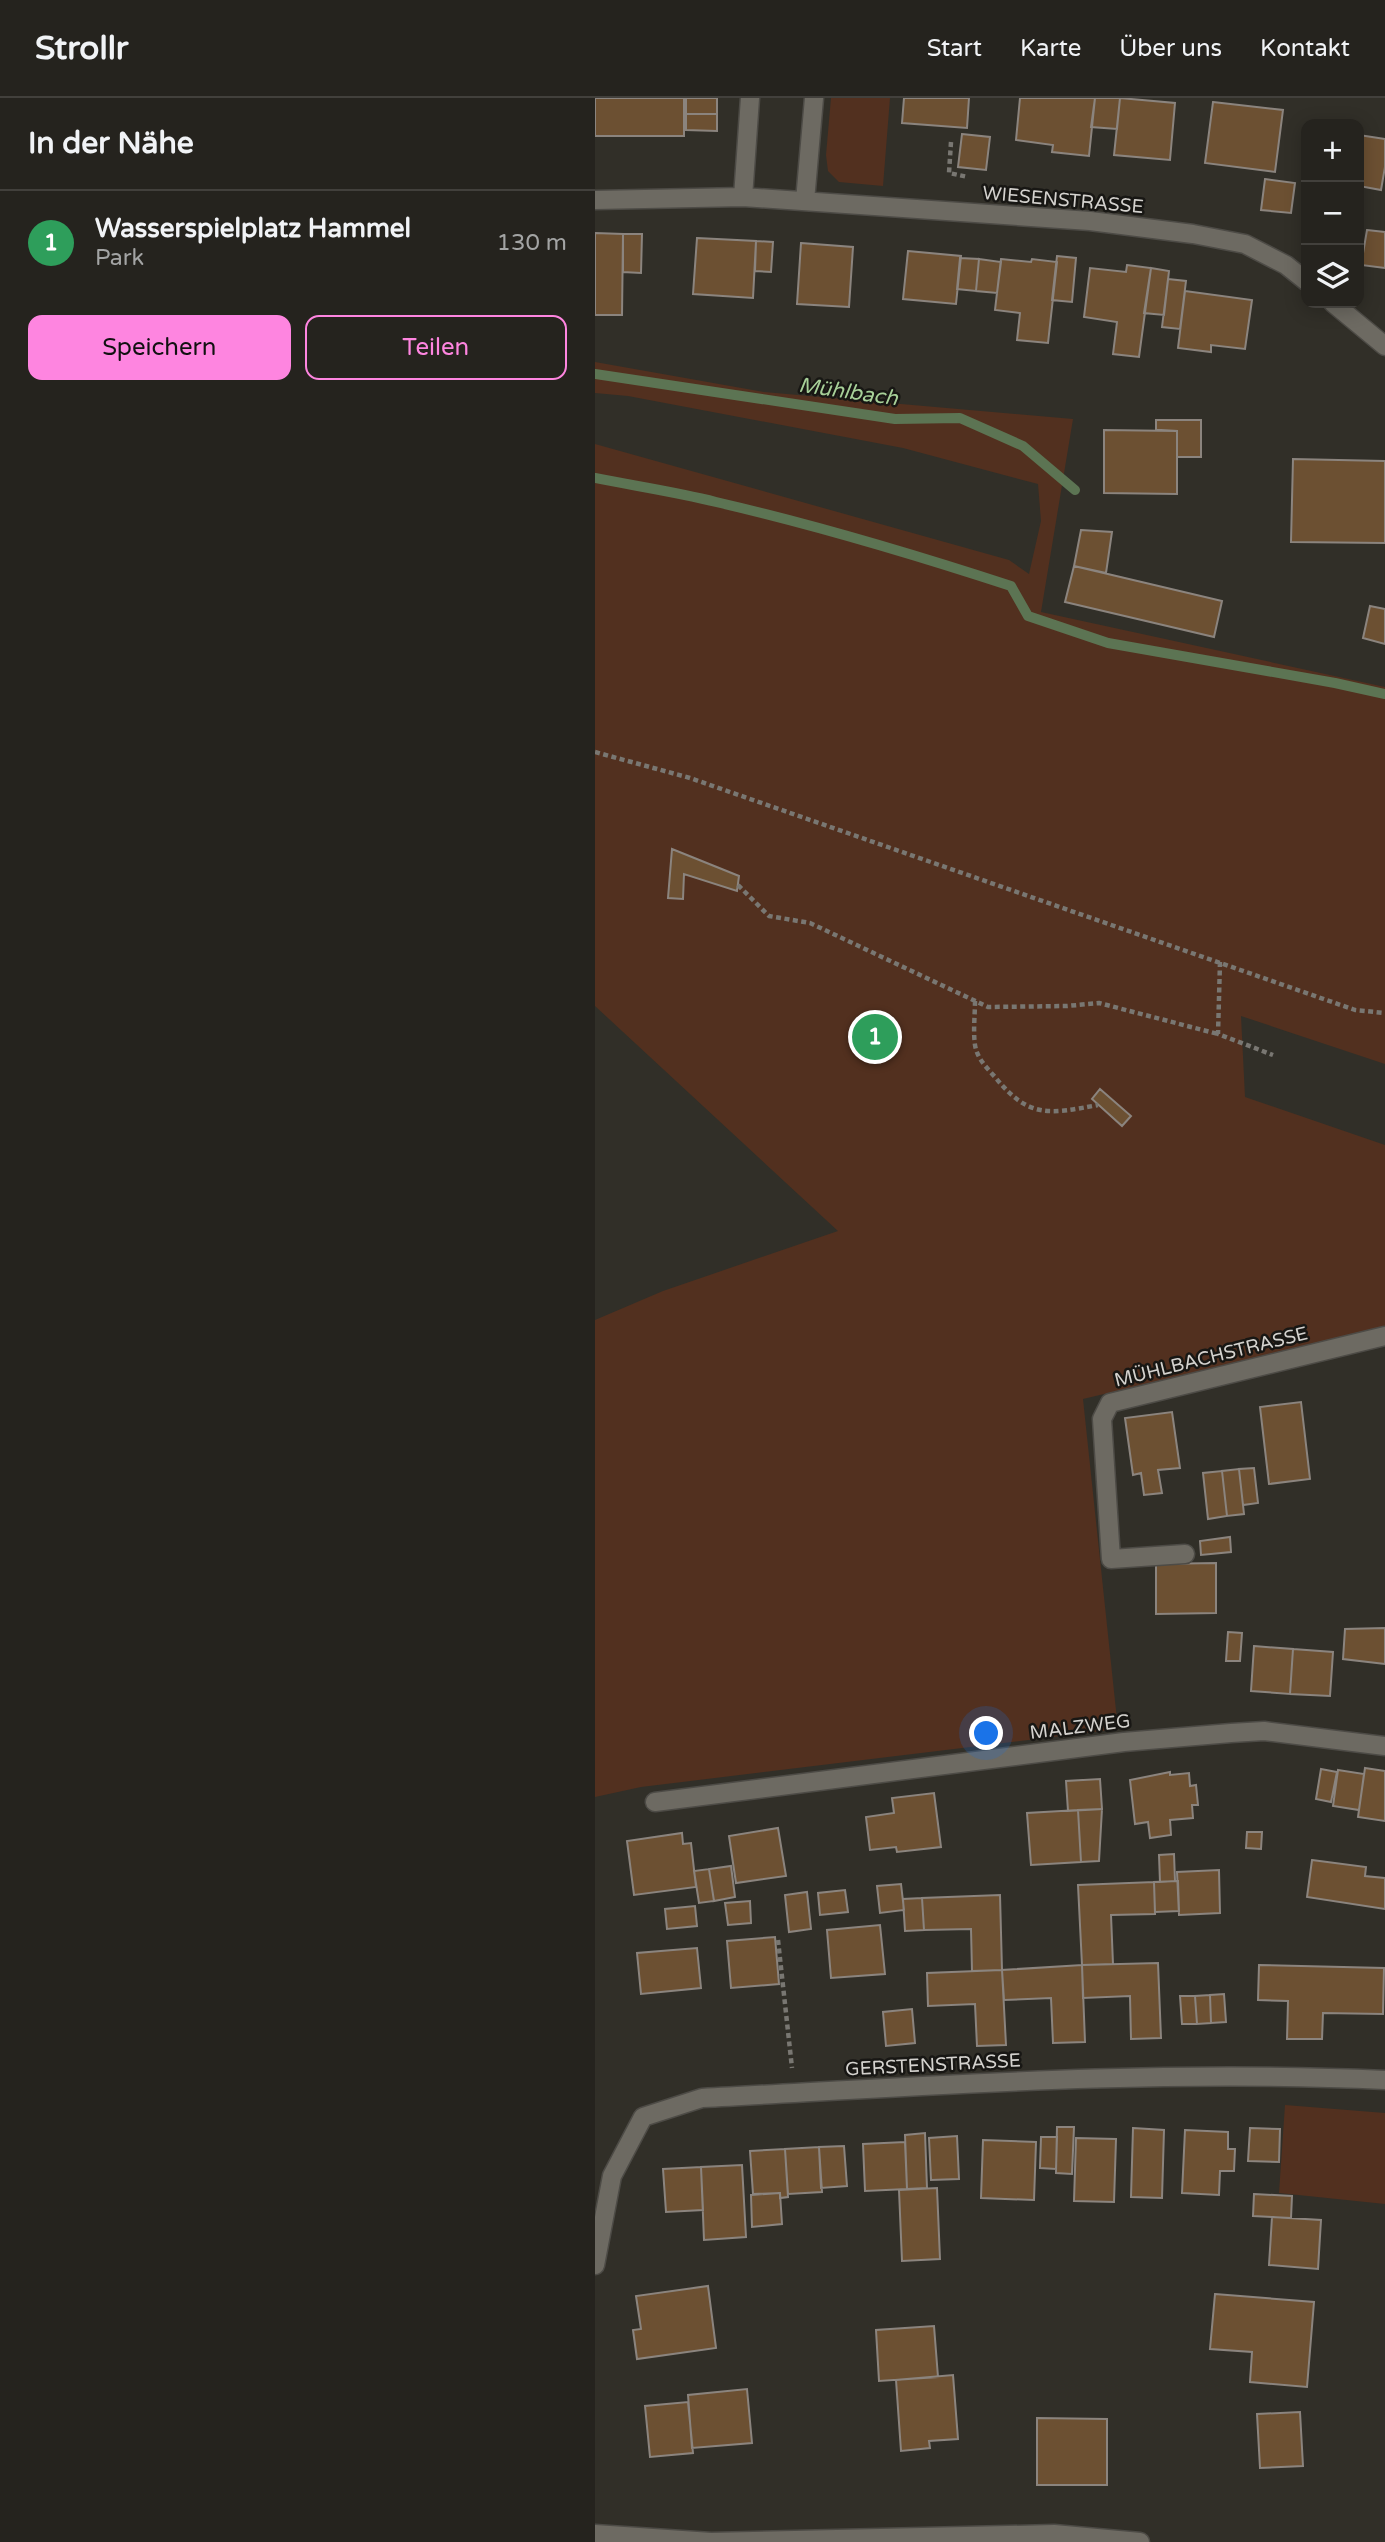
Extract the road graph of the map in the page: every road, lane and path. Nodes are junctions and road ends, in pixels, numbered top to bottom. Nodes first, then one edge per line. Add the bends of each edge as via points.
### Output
1 (750, 98) edge
2 (814, 98) edge
3 (951, 142) dead end
4 (968, 177) dead end
5 (743, 197) junction
6 (595, 200) edge
7 (805, 201) junction
8 (1301, 277) edge
9 (1339, 308) edge
10 (1385, 346) edge
11 (595, 752) edge
12 (738, 886) dead end
13 (1220, 962) junction
14 (975, 1001) junction
15 (1385, 1013) edge
16 (1218, 1034) junction
17 (1273, 1055) dead end
18 (1098, 1105) dead end
19 (1385, 1336) edge
20 (1185, 1554) dead end
21 (1385, 1746) edge
22 (655, 1802) dead end
23 (778, 1940) dead end
24 (1385, 2080) edge
25 (795, 2093) junction
26 (595, 2265) edge
27 (595, 2534) edge
28 (1054, 2538) edge
29 (711, 2542) edge
30 (1140, 2542) edge

1 - 5 street
2 - 7 street
3 - 4 path via 949,173
5 - 6 street, WIESENSTRASSE
5 - 7 street, WIESENSTRASSE
7 - 8 street, WIESENSTRASSE via 1090,221 1193,234 1245,244
9 - 10 street
11 - 13 path via 690,778
12 - 14 path via 769,916 810,923
13 - 15 path via 1355,1010
13 - 16 path
14 - 16 path via 988,1007 1099,1003
14 - 18 path via 978,1057 1007,1092 1026,1107 1060,1112
16 - 17 path
19 - 20 street, MÜHLBACHSTRASSE via 1110,1403 1102,1419 1111,1559
21 - 22 street, MALZWEG via 1264,1731 1231,1733 1124,1742
23 - 25 path
24 - 25 street, GERSTENSTRASSE via 1114,2076
25 - 26 street, GERSTENSTRASSE via 702,2098 643,2117 612,2176
27 - 29 street
28 - 29 street
28 - 30 street

